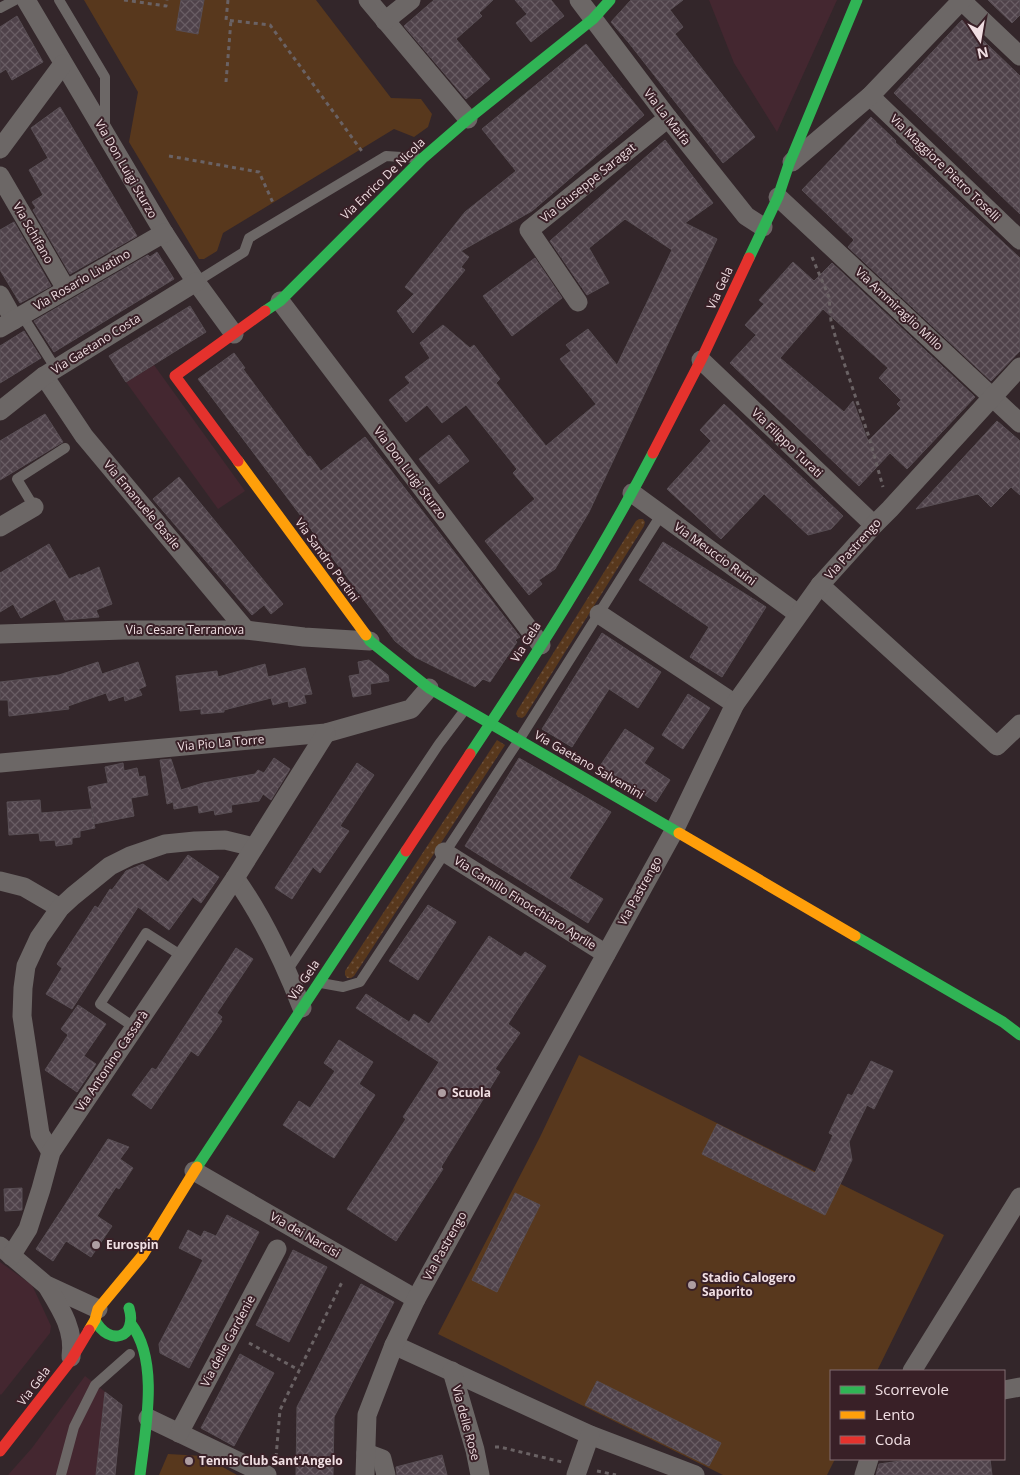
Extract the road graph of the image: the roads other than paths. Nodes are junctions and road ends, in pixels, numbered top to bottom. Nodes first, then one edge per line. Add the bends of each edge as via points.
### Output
1 (15, 0) edge
2 (26, 0) edge
3 (59, 0) edge
4 (368, 0) edge
5 (411, 0) edge
6 (579, 0) edge
7 (610, 0) edge
8 (857, 0) edge
9 (962, 0) edge
10 (0, 8) edge
11 (593, 19) junction
12 (385, 22) junction
13 (1020, 56) edge
14 (63, 64) junction
15 (870, 96) junction
16 (668, 118) junction
17 (468, 119) junction
18 (104, 131) junction
19 (0, 149) edge
20 (423, 158) junction
21 (789, 164) junction
22 (0, 176) edge
23 (778, 196) junction
24 (762, 228) junction
25 (164, 233) junction
26 (1020, 240) edge
27 (196, 282) junction
28 (66, 289) junction
29 (0, 294) edge
30 (280, 301) junction
31 (578, 302) dead end
32 (12, 321) edge
33 (234, 334) junction
34 (701, 360) junction
35 (1020, 367) edge
36 (50, 373) junction
37 (175, 376) joint
38 (992, 396) junction
39 (0, 411) edge
40 (1020, 423) edge
41 (65, 448) dead end
42 (632, 493) junction
43 (34, 507) joint
44 (661, 515) junction
45 (874, 525) junction
46 (0, 528) edge
47 (820, 585) junction
48 (599, 614) junction
49 (798, 614) junction
50 (246, 630) junction
51 (0, 634) edge
52 (370, 641) junction
53 (541, 645) junction
54 (429, 688) junction
55 (735, 704) junction
56 (466, 708) junction
57 (491, 723) junction
58 (1020, 724) edge
59 (326, 733) junction
60 (518, 740) junction
61 (0, 763) edge
62 (674, 831) junction
63 (254, 847) junction
64 (444, 852) junction
65 (235, 878) junction
66 (0, 881) edge
67 (60, 908) junction
68 (606, 954) junction
69 (182, 956) junction
70 (288, 971) junction
71 (318, 983) junction
72 (302, 1008) junction
73 (134, 1028) junction
74 (1020, 1035) edge
75 (51, 1152) junction
76 (194, 1171) junction
77 (1020, 1197) edge
78 (277, 1249) dead end
79 (5, 1251) edge
80 (142, 1256) junction
81 (136, 1281) dead end
82 (46, 1285) junction
83 (134, 1298) dead end
84 (416, 1299) junction
85 (100, 1310) junction
86 (132, 1320) junction
87 (104, 1339) junction
88 (394, 1345) junction
89 (130, 1354) junction
90 (71, 1360) junction
91 (913, 1370) edge
92 (452, 1372) junction
93 (146, 1374) junction
94 (1020, 1388) edge
95 (1005, 1390) edge
96 (148, 1418) junction
97 (179, 1433) junction
98 (590, 1435) junction
99 (0, 1452) edge
100 (366, 1453) junction
101 (869, 1460) edge
102 (271, 1470) edge
103 (577, 1471) edge
104 (61, 1475) edge
105 (140, 1475) edge
106 (365, 1475) edge
107 (386, 1475) edge
108 (480, 1475) edge
109 (695, 1475) edge
110 (864, 1475) edge

1 - 10 lane
2 - 14 street, Via Don Luigi Sturzo
3 - 18 lane via 105,76
4 - 12 street
5 - 12 street
6 - 11 street, Via La Malfa
7 - 11 street, Via Enrico De Nicola
8 - 21 street, Via Gela
9 - 13 street
9 - 15 street
11 - 16 street, Via La Malfa
11 - 17 street, Via Enrico De Nicola
12 - 17 street
14 - 18 street, Via Don Luigi Sturzo
14 - 19 street
15 - 21 street
15 - 26 street, Via Maggiore Pietro Toselli
16 - 24 street, Via La Malfa via 746,216
16 - 31 street, Via Giuseppe Saragat via 529,230
17 - 20 street, Via Enrico De Nicola
18 - 25 street, Via Don Luigi Sturzo
20 - 27 lane via 386,156 249,238 244,252
20 - 30 street, Via Enrico De Nicola
21 - 23 street, Via Gela
22 - 28 street, Via Schifano
23 - 24 street, Via Gela
23 - 38 street, Via Ammiraglio Millo
24 - 34 street, Via Gela
25 - 27 street, Via Don Luigi Sturzo
25 - 28 street, Via Rosario Livatino
27 - 33 street, Via Don Luigi Sturzo
27 - 36 street, Via Gaetano Costa
28 - 32 street, Via Rosario Livatino
29 - 32 street
30 - 33 street, Via Enrico De Nicola
30 - 53 street, Via Don Luigi Sturzo
32 - 36 lane
33 - 37 street, Via Enrico De Nicola
34 - 42 street, Via Gela
34 - 45 street, Via Filippo Turati
35 - 38 street, Via Pastrengo
36 - 39 street, Via Gaetano Costa
36 - 50 street, Via Emanuele Basile via 84,436
37 - 52 street, Via Sandro Pertini
38 - 40 street, Via Ammiraglio Millo
38 - 45 street, Via Pastrengo
41 - 43 lane via 17,479
42 - 44 street, Via Meuccio Ruini
42 - 53 street, Via Gela
43 - 46 street
44 - 48 lane
44 - 49 street, Via Meuccio Ruini
45 - 47 street, Via Pastrengo
47 - 49 street, Via Pastrengo
47 - 58 street via 997,746
48 - 55 street
48 - 60 lane
49 - 55 street, Via Pastrengo
50 - 51 street, Via Cesare Terranova
50 - 52 street, Via Cesare Terranova
52 - 54 street, Via Sandro Pertini
53 - 57 street, Via Gela
54 - 56 street, Via Sandro Pertini
54 - 59 street, Via Pio La Torre via 411,709
55 - 62 street, Via Pastrengo
56 - 57 street, Via Sandro Pertini
56 - 70 lane
57 - 60 street, Via Gaetano Salvemini
57 - 71 street, Via Gela
59 - 61 street, Via Pio La Torre
59 - 63 street, Via Antonino Cassarà
60 - 62 street, Via Gaetano Salvemini
60 - 64 lane
62 - 68 street, Via Pastrengo
62 - 74 street, Via Gaetano Salvemini via 1003,1022
63 - 65 street, Via Antonino Cassarà
63 - 67 street via 225,840 165,844 144,850 110,866
64 - 68 street, Via Camillo Finocchiaro Aprile
64 - 71 lane via 360,982 343,987
65 - 69 street, Via Antonino Cassarà
65 - 70 street via 252,902
66 - 67 street via 24,886
67 - 75 street via 26,966 23,988 22,1016 40,1134
68 - 84 street, Via Pastrengo
69 - 73 street, Via Antonino Cassarà
69 - 73 lane via 146,933 100,1004
70 - 72 street
71 - 72 street, Via Gela
72 - 76 street, Via Gela
73 - 75 street, Via Antonino Cassarà
75 - 79 street, Via Antonino Cassarà via 28,1229
76 - 80 street, Via Gela
76 - 84 street, Via dei Narcisi
77 - 91 street
78 - 97 street, Via delle Gardenie
79 - 82 street
80 - 81 street
80 - 85 street
82 - 85 street
82 - 90 street via 70,1330
83 - 86 street
84 - 88 street, Via Pastrengo
85 - 86 street via 117,1300 130,1310
85 - 87 street
85 - 90 street
86 - 87 street via 124,1334
86 - 93 street via 144,1347
87 - 89 street
87 - 90 street
88 - 92 street
88 - 100 street, Via Pastrengo via 367,1415
89 - 93 street
89 - 104 lane via 95,1385 74,1427
90 - 99 street, Via Gela
92 - 98 street
92 - 108 street, Via delle Rose
93 - 96 street via 150,1396
94 - 95 street
96 - 97 street
96 - 105 street
97 - 102 street
98 - 103 street
98 - 109 street
100 - 106 street, Via Pastrengo
100 - 107 street via 382,1459
101 - 110 street

